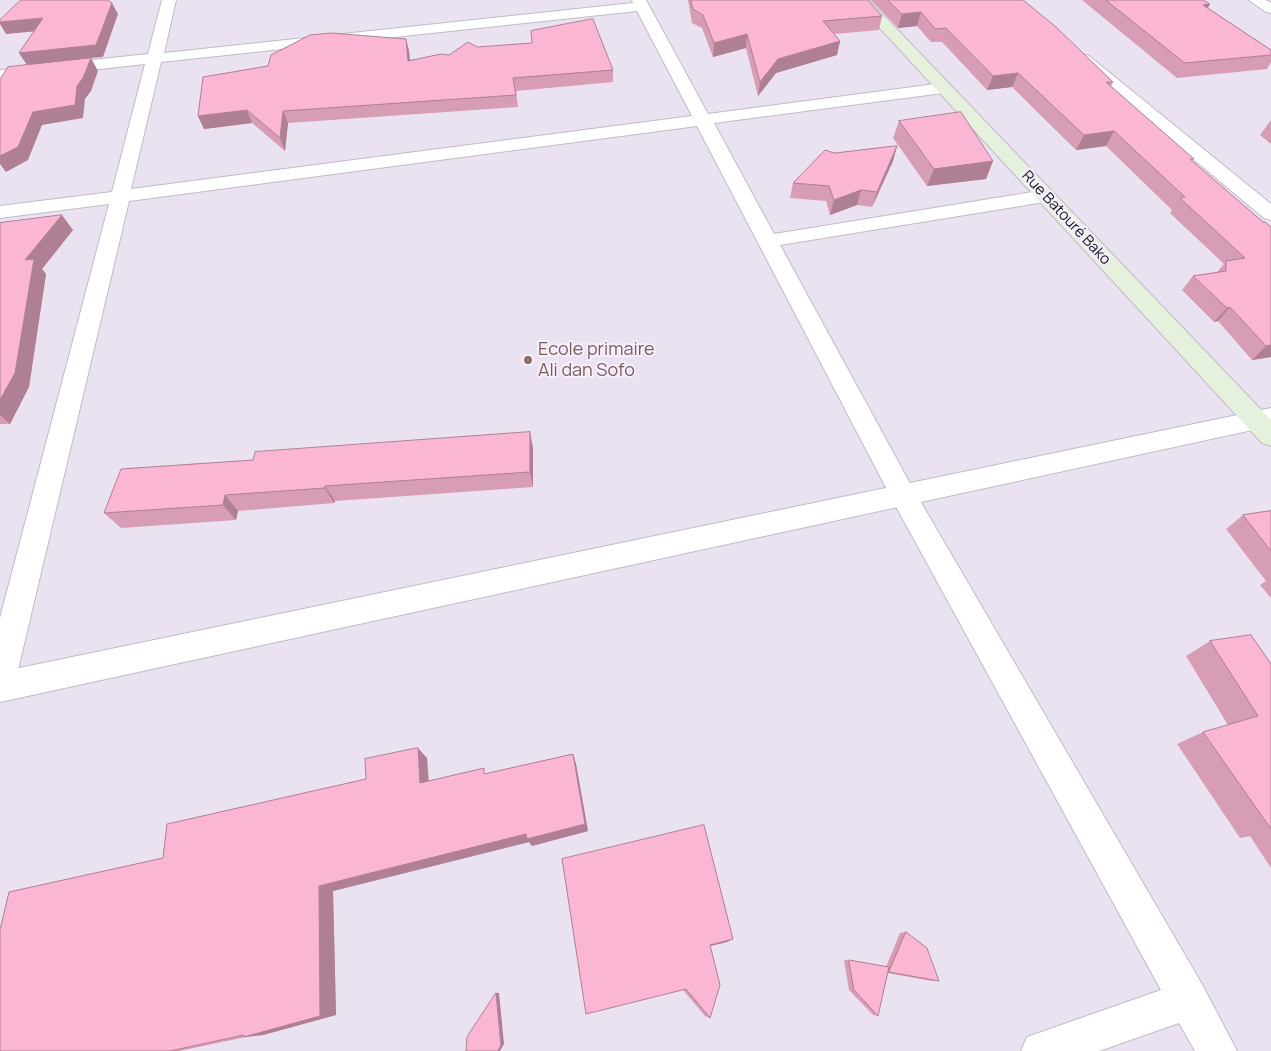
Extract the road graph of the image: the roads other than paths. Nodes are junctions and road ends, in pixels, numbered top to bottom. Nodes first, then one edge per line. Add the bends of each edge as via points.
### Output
1 (169, 0) edge
2 (861, 0) edge
3 (1256, 0) edge
4 (640, 3) edge
5 (1271, 9) edge
6 (1072, 50) edge
7 (155, 58) junction
8 (0, 75) edge
9 (943, 88) junction
10 (704, 120) junction
11 (121, 196) junction
12 (1045, 196) junction
13 (0, 212) edge
14 (1271, 214) edge
15 (768, 241) junction
16 (1266, 424) edge
17 (903, 495) junction
18 (0, 678) edge
19 (0, 687) edge
20 (1189, 1000) junction
21 (1041, 1051) edge
22 (1217, 1051) edge

1 - 7 street
2 - 9 main road, Rue Batouré Bako
3 - 5 street
4 - 7 street
4 - 10 street
6 - 14 street
7 - 8 street
7 - 11 street
9 - 10 street
9 - 12 main road, Rue Batouré Bako
10 - 11 street
10 - 15 street
11 - 13 street
11 - 18 street
12 - 15 street
12 - 16 main road, Rue Batouré Bako
15 - 17 street
16 - 17 street
17 - 19 street
17 - 20 street
20 - 21 street
20 - 22 street

